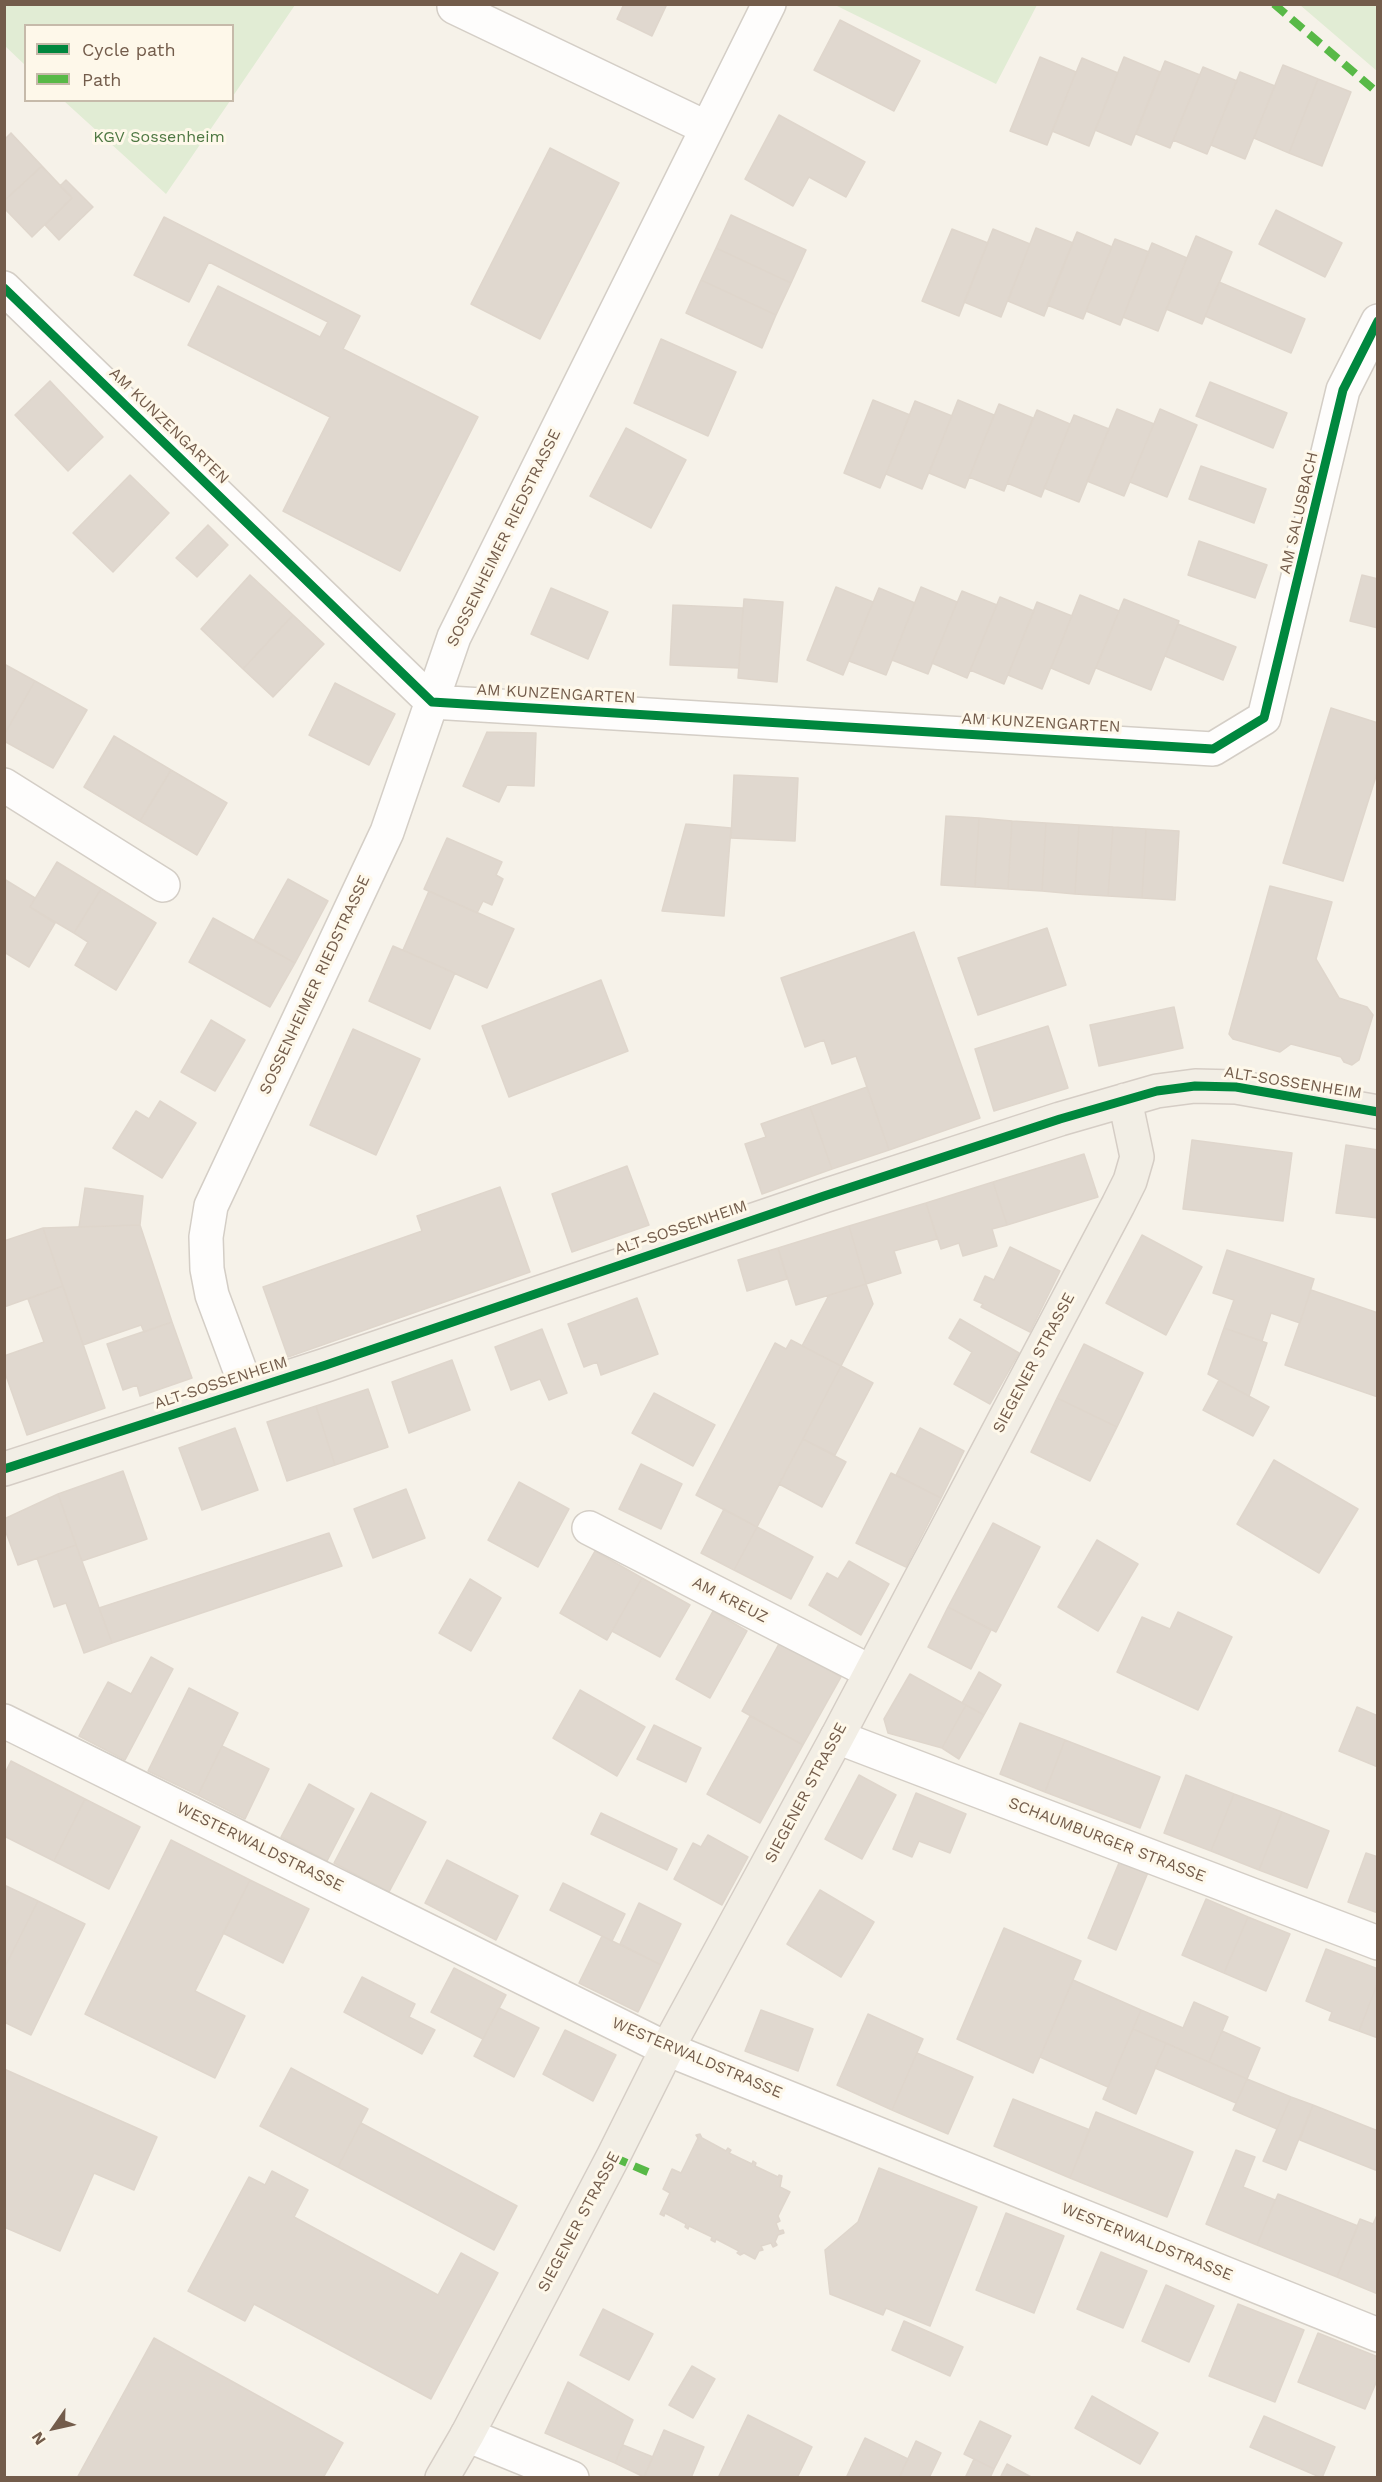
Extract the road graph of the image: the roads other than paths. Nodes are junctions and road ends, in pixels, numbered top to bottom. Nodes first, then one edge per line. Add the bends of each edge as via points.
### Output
1 (769, 4) edge
2 (454, 7) dead end
3 (707, 128) junction
4 (7, 295) edge
5 (1377, 321) edge
6 (432, 702) junction
7 (1264, 718) joint
8 (4, 785) edge
9 (163, 885) dead end
10 (1125, 1100) junction
11 (1377, 1112) edge
12 (247, 1389) junction
13 (4, 1469) edge
14 (589, 1528) dead end
15 (871, 1672) junction
16 (4, 1721) edge
17 (837, 1737) junction
18 (1377, 1942) edge
19 (667, 2049) junction
20 (1377, 2335) edge
21 (467, 2434) junction
22 (442, 2478) edge
23 (572, 2478) edge

1 - 3 street, SOSSENHEIMER RIEDSTRASSE
2 - 3 street
3 - 6 street, SOSSENHEIMER RIEDSTRASSE via 454,637
4 - 6 street, AM KUNZENGARTEN
5 - 7 street, AM SALUSBACH via 1343,390
6 - 7 street, AM KUNZENGARTEN via 1213,749
6 - 12 street, SOSSENHEIMER RIEDSTRASSE via 387,832 211,1206 206,1237 211,1287
8 - 9 street
10 - 11 main road, ALT-SOSSENHEIM via 1157,1090 1236,1087
10 - 12 main road, ALT-SOSSENHEIM
10 - 15 main road, SIEGENER STRASSE via 1137,1157 1130,1181
12 - 13 main road, ALT-SOSSENHEIM
14 - 15 street, AM KREUZ
15 - 17 main road, SIEGENER STRASSE
16 - 19 street, WESTERWALDSTRASSE
17 - 18 street, SCHAUMBURGER STRASSE
17 - 19 main road, SIEGENER STRASSE
19 - 20 street, WESTERWALDSTRASSE
19 - 21 main road, SIEGENER STRASSE
21 - 22 main road, SIEGENER STRASSE
21 - 23 street

